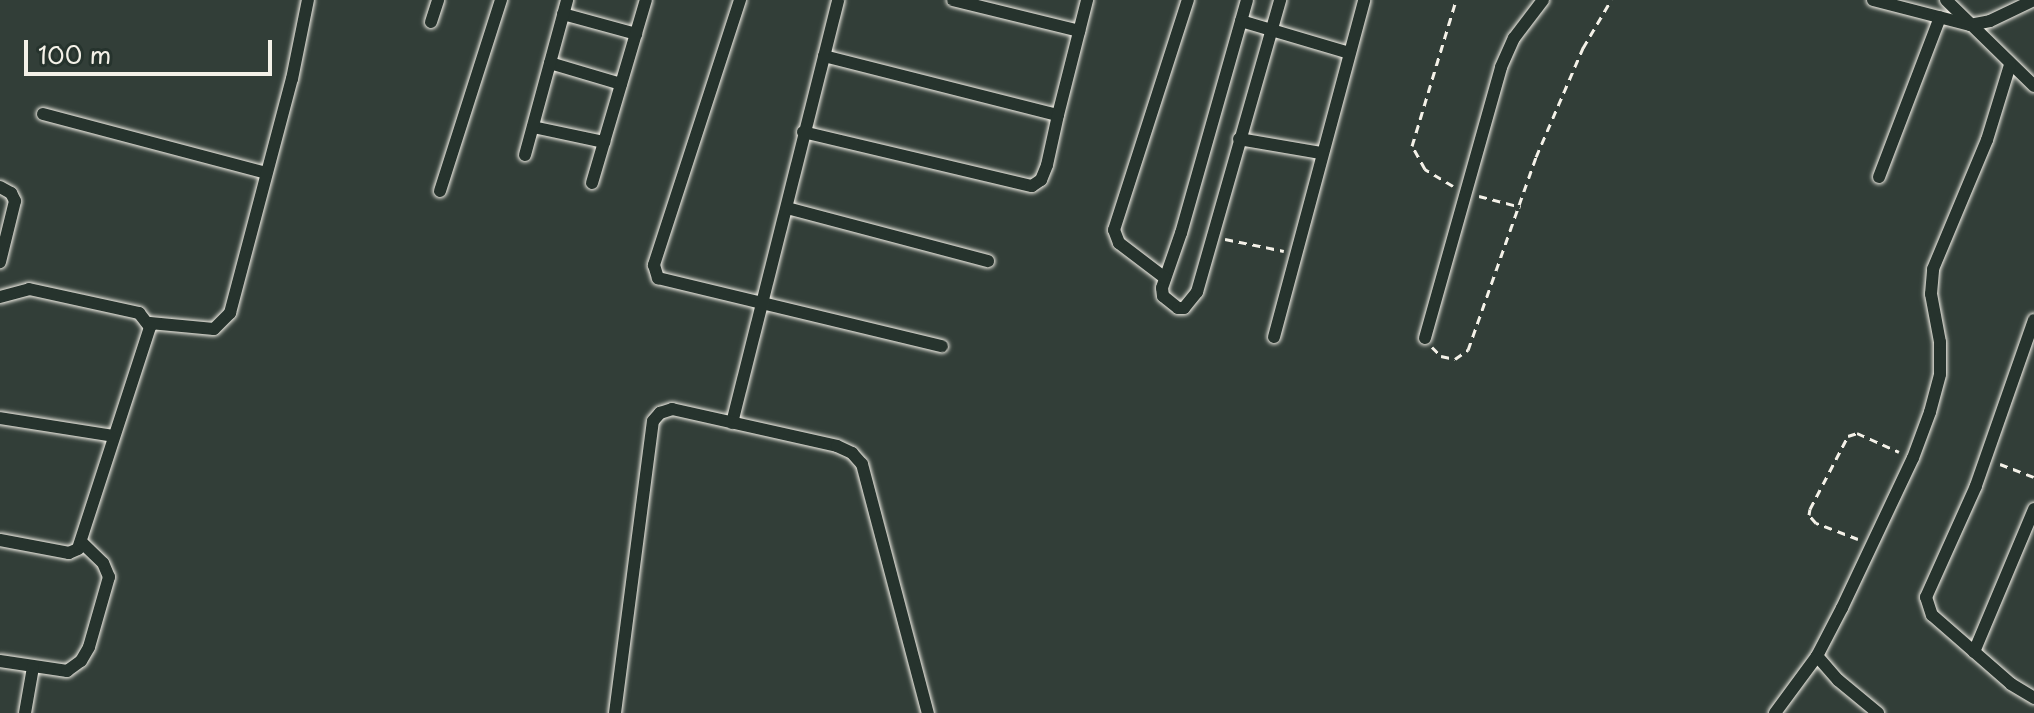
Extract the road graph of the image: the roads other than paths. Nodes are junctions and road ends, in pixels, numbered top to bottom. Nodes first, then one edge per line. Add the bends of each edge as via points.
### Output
1 (308, 0) edge
2 (438, 0) edge
3 (501, 0) edge
4 (567, 0) edge
5 (646, 0) edge
6 (740, 0) edge
7 (838, 0) edge
8 (953, 0) edge
9 (1087, 0) edge
10 (1188, 0) edge
11 (1247, 0) edge
12 (1280, 0) edge
13 (1364, 0) edge
14 (1543, 0) edge
15 (1873, 0) edge
16 (1946, 0) edge
17 (2034, 0) edge
18 (563, 14) junction
19 (1940, 17) junction
20 (1241, 21) junction
21 (431, 22) dead end
22 (1970, 25) junction
23 (1271, 30) junction
24 (1079, 31) junction
25 (636, 34) junction
26 (1349, 53) junction
27 (824, 56) junction
28 (550, 63) junction
29 (2010, 65) junction
30 (621, 84) junction
31 (2034, 86) edge
32 (43, 114) dead end
33 (1058, 115) junction
34 (533, 127) junction
35 (803, 132) junction
36 (1239, 139) junction
37 (604, 142) junction
38 (1321, 153) junction
39 (525, 155) dead end
40 (266, 173) junction
41 (1879, 177) dead end
42 (592, 183) dead end
43 (0, 187) edge
44 (440, 191) dead end
45 (787, 208) junction
46 (988, 261) dead end
47 (0, 262) edge
48 (1165, 278) junction
49 (0, 297) edge
50 (760, 303) junction
51 (2034, 320) edge
52 (150, 323) junction
53 (1274, 337) dead end
54 (1425, 338) road end
55 (942, 346) dead end
56 (0, 418) edge
57 (732, 423) junction
58 (114, 436) junction
59 (2034, 509) edge
60 (0, 540) edge
61 (82, 543) junction
62 (1974, 652) junction
63 (1817, 656) junction
64 (0, 661) edge
65 (33, 667) junction
66 (2034, 698) edge
67 (25, 713) edge
68 (615, 713) edge
69 (928, 713) edge
70 (1775, 713) edge
71 (1878, 713) edge

1 - 40 street
2 - 21 street
3 - 44 street
4 - 18 street
5 - 25 street
6 - 50 street via 654,271 663,281
7 - 27 street
8 - 24 street
9 - 24 street
10 - 48 street via 1114,230 1119,243
11 - 20 street
12 - 23 street
13 - 26 street
14 - 54 street via 1508,48
15 - 19 street
16 - 22 street
17 - 22 street
18 - 25 street
18 - 28 street
19 - 22 street
19 - 41 street
20 - 23 street
20 - 48 street
22 - 29 street
23 - 26 street
23 - 36 street
24 - 33 street
25 - 30 street
26 - 38 street
27 - 33 street
27 - 35 street
28 - 30 street
28 - 34 street
29 - 31 street
29 - 63 street via 1987,140 1933,269 1940,374 1913,458
30 - 37 street
32 - 40 street
33 - 35 street via 1047,165 1032,186
34 - 37 street
34 - 39 street
35 - 45 street
36 - 38 street
36 - 48 street via 1197,292 1184,308 1163,296
37 - 42 street
38 - 53 street
40 - 52 street via 227,319 214,329
43 - 47 street via 15,201
45 - 46 street
45 - 50 street
49 - 52 street via 29,289 139,313
50 - 55 street
50 - 57 street
51 - 62 street via 1966,511 1926,597 1932,615
52 - 58 street
56 - 58 street
57 - 68 street via 672,409 653,421
57 - 69 street via 837,446 862,464
58 - 61 street
59 - 62 street
60 - 61 street via 72,553
61 - 65 street via 103,563 109,577 89,647 70,670
62 - 66 street
63 - 70 street
63 - 71 street
64 - 65 street
65 - 67 street

